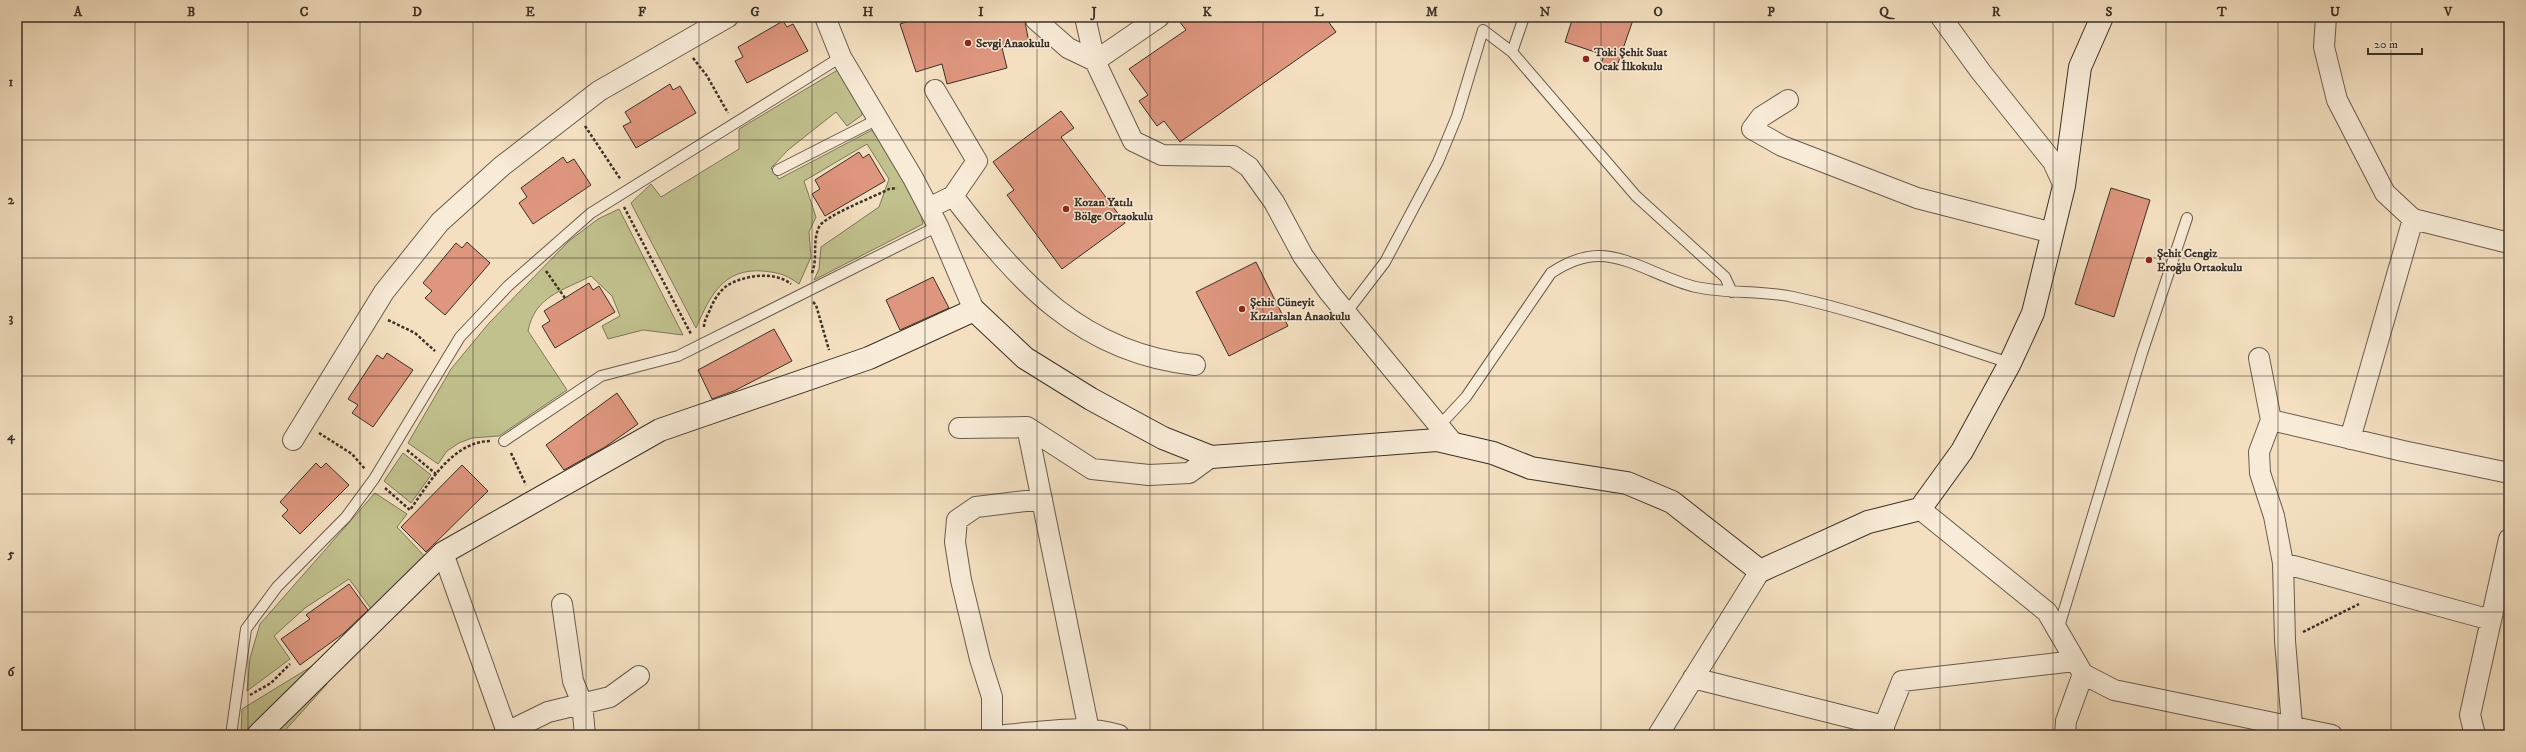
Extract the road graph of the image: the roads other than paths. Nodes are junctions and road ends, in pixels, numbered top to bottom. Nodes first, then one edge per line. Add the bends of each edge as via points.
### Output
1 (728, 17) edge
2 (825, 17) edge
3 (1084, 17) edge
4 (1159, 17) edge
5 (1524, 17) edge
6 (1941, 17) edge
7 (2102, 17) edge
8 (2326, 17) edge
9 (1036, 20) dead end
10 (1512, 52) junction
11 (841, 57) junction
12 (1095, 61) junction
13 (935, 90) dead end
14 (1788, 100) dead end
15 (878, 119) junction
16 (778, 170) dead end
17 (2064, 186) junction
18 (953, 196) junction
19 (929, 208) junction
20 (2187, 218) dead end
21 (2413, 219) junction
22 (938, 226) junction
23 (2053, 233) junction
24 (2509, 243) edge
25 (1732, 292) junction
26 (974, 310) junction
27 (1346, 313) junction
28 (2259, 358) dead end
29 (2010, 363) junction
30 (1195, 365) dead end
31 (2271, 420) junction
32 (1439, 426) junction
33 (1027, 427) junction
34 (960, 428) dead end
35 (2350, 439) junction
36 (293, 440) dead end
37 (504, 441) road end
38 (1454, 444) junction
39 (1211, 457) junction
40 (2509, 473) edge
41 (1042, 499) junction
42 (1920, 509) junction
43 (2509, 539) edge
44 (443, 553) junction
45 (2283, 563) junction
46 (1760, 571) junction
47 (562, 604) dead end
48 (2491, 620) junction
49 (2058, 632) junction
50 (2079, 668) junction
51 (639, 676) dead end
52 (1693, 678) junction
53 (582, 703) junction
54 (1884, 730) edge
55 (2290, 730) edge
56 (1089, 733) edge
57 (507, 734) edge
58 (231, 735) edge
59 (258, 735) edge
60 (585, 735) edge
61 (992, 735) edge
62 (1005, 735) edge
63 (1119, 735) edge
64 (1658, 735) edge
65 (2065, 735) edge
66 (2332, 735) edge
67 (2475, 735) edge

1 - 36 street via 599,91 502,166 440,222 384,292
2 - 11 street
3 - 12 street
4 - 12 street
5 - 10 lane
6 - 17 street via 2053,162
7 - 17 street via 2080,67
8 - 21 street via 2324,47 2337,100 2385,193
9 - 12 street via 1068,48
10 - 25 lane via 1636,196 1725,277
10 - 27 lane via 1483,30 1458,116 1438,162 1385,262
11 - 15 street
11 - 58 lane via 591,213 508,286 460,338 374,479 346,517 277,587 246,629
12 - 27 street via 1133,141 1162,155 1233,156 1249,167 1274,202 1303,256
13 - 18 street via 977,161
14 - 23 street via 1761,117 1752,129 1782,146 1917,198
15 - 16 lane
15 - 19 street
17 - 23 street
18 - 19 street
18 - 30 street via 1004,261 1047,302 1083,328 1120,346 1173,363
19 - 22 street
20 - 49 lane via 2142,353
21 - 24 street
21 - 35 street
22 - 26 street
22 - 37 lane via 678,356 601,376
23 - 29 street via 2033,313
25 - 29 lane via 1790,296 1846,310
25 - 32 lane via 1679,283 1611,257 1586,257 1562,266 1551,273 1466,397
26 - 39 street via 1026,358 1078,391 1163,438
26 - 44 street via 868,358 660,430
27 - 32 street
28 - 31 street
29 - 42 street via 1962,450
31 - 35 street
31 - 45 street via 2259,452 2260,473 2274,516
32 - 38 street
33 - 34 street
33 - 39 street via 1092,469 1149,475 1189,473
33 - 41 street
35 - 40 street
38 - 39 street via 1437,440
38 - 46 street via 1493,453 1530,468 1627,483 1672,502
41 - 56 street
41 - 61 street via 976,507 957,520 955,542 961,580 992,697
42 - 46 street via 1868,522
42 - 49 street via 2047,612
43 - 48 street
44 - 57 street
44 - 59 street
45 - 48 street
45 - 55 street
46 - 52 street
47 - 53 street via 573,681
48 - 67 street via 2470,715
49 - 50 street
50 - 54 street via 1902,681
50 - 55 street via 2114,690
50 - 65 street
51 - 53 street via 610,697
52 - 54 street
52 - 64 street
53 - 57 street via 548,712
53 - 60 street
55 - 66 street
56 - 62 street via 1068,729
56 - 63 street

